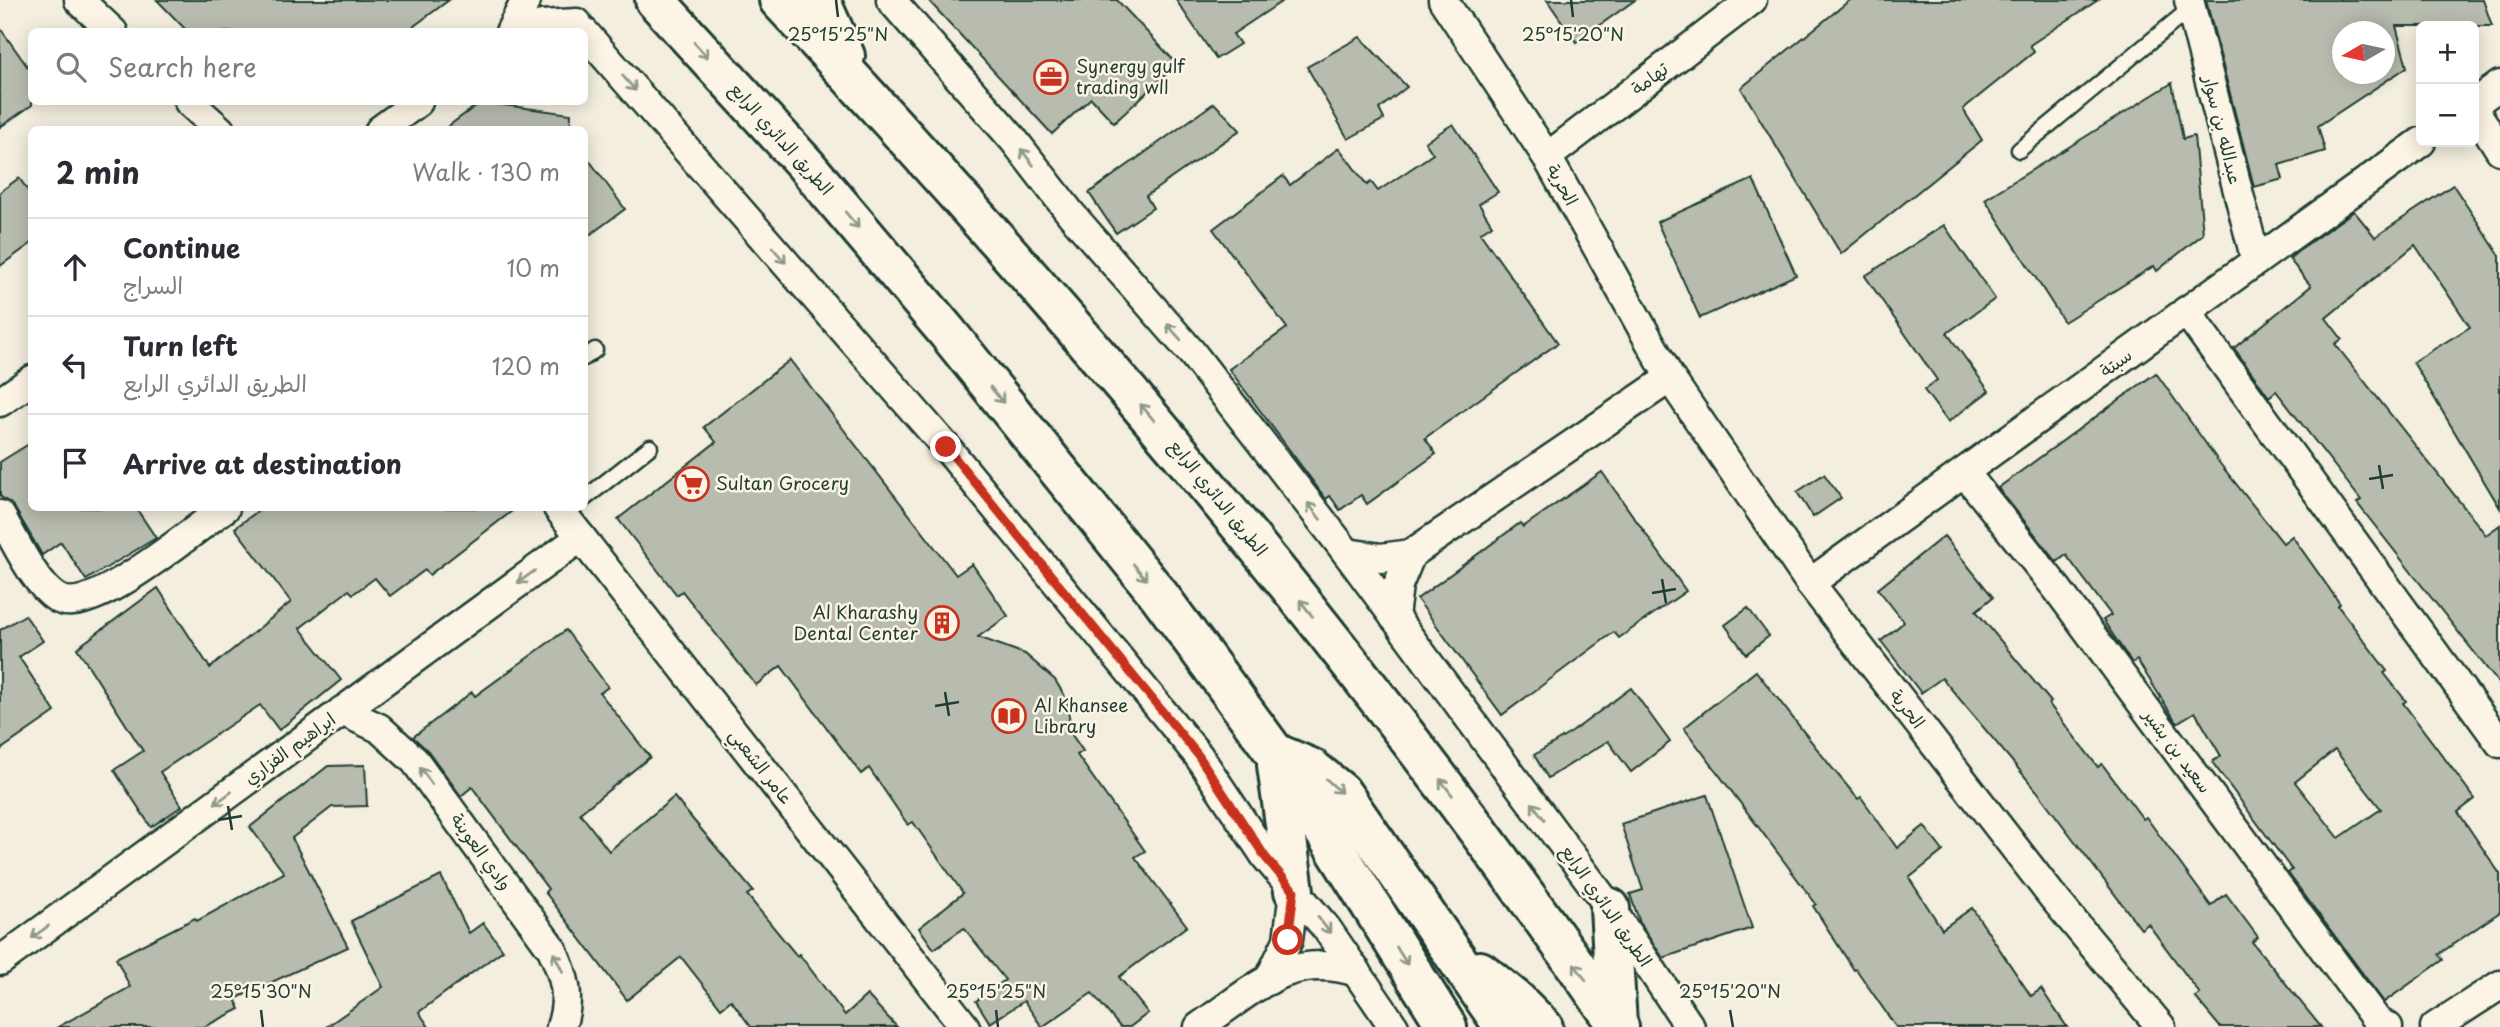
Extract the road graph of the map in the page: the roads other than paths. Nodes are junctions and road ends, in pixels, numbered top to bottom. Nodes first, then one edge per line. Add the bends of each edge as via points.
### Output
1 (79, 0) edge
2 (526, 0) edge
3 (556, 0) edge
4 (655, 0) edge
5 (779, 0) edge
6 (820, 0) edge
7 (891, 0) edge
8 (1443, 0) edge
9 (2190, 4) edge
10 (1736, 5) edge
11 (109, 28) edge
12 (515, 28) edge
13 (528, 28) edge
14 (574, 28) edge
15 (581, 28) edge
16 (588, 36) edge
17 (858, 84) junction
18 (2500, 85) edge
19 (2479, 102) edge
20 (192, 105) edge
21 (414, 105) edge
22 (2479, 114) edge
23 (216, 126) edge
24 (385, 126) edge
25 (2416, 146) edge
26 (2019, 150) dead end
27 (2500, 150) edge
28 (1547, 158) junction
29 (2256, 261) junction
30 (2186, 311) junction
31 (1670, 378) junction
32 (28, 383) edge
33 (0, 402) edge
34 (650, 447) dead end
35 (1965, 473) junction
36 (588, 499) edge
37 (221, 511) edge
38 (572, 513) edge
39 (0, 515) edge
40 (1347, 553) junction
41 (1412, 554) junction
42 (1810, 583) junction
43 (1394, 617) junction
44 (342, 711) junction
45 (2500, 743) edge
46 (1275, 753) junction
47 (1294, 891) junction
48 (1610, 908) junction
49 (1458, 957) junction
50 (0, 961) edge
51 (1357, 972) junction
52 (1269, 980) junction
53 (2500, 985) edge
54 (1618, 1025) edge
55 (561, 1027) edge
56 (965, 1027) edge
57 (1199, 1027) edge
58 (1394, 1027) edge
59 (1447, 1027) edge
60 (1504, 1027) edge
61 (1543, 1027) edge
62 (1690, 1027) edge
63 (2161, 1027) edge
64 (2388, 1027) edge
65 (2435, 1027) edge

1 - 11 street
2 - 12 street
3 - 15 street
4 -> 46 main road, الطريق الدائري الرابع via 805,164 947,332 1159,595
5 - 17 main road, الطريق الدائري الرابع
6 - 17 main road
40 -> 7 street, الطريق الدائري الرابع via 1192,353
8 - 28 street, الحرية
9 - 26 lane
9 - 29 street, عبدالله بن سوار
10 - 28 street, تهامة
13 - 14 street via 542,24
16 -> 47 street via 946,447 1198,755 1266,858
54 -> 17 main road, الطريق الدائري الرابع via 1455,799 1223,504 1068,317
18 - 19 street
20 - 23 street
21 - 24 street
22 - 27 street
25 - 29 street, سبتة
28 - 31 street, الحرية
29 - 30 street, سبتة
30 - 35 street, سبتة
30 - 45 street
31 - 41 street
31 - 42 street, الحرية
32 - 33 street
34 - 36 lane
35 - 42 street, سبتة
35 - 64 street, سعيد بن بشير via 2058,590 2378,1023
37 - 39 street via 109,590 73,603 44,588
38 -> 44 street, ابراهيم الفزاري
38 - 56 street, عامر الشعبي
40 - 41 street via 1381,558
40 - 43 street, الطريق الدائري الرابع
41 - 43 street via 1398,585
42 - 63 street, الحرية via 2052,896
48 -> 43 street, الطريق الدائري الرابع
44 -> 50 street, ابراهيم الفزاري
55 -> 44 street, وادي العوينة via 567,1007 565,977 552,949 415,761 379,728
46 - 47 main road
46 -> 49 main road via 1311,768 1341,792
46 -> 59 main road, الطريق الدائري الرابع
47 -> 51 street
47 - 52 street via 1288,940
48 - 54 main road
48 - 62 street, الطريق الدائري الرابع
49 - 60 main road
49 - 61 main road via 1494,981
51 - 52 street via 1312,964
51 - 58 street
52 - 57 street
53 - 65 street

